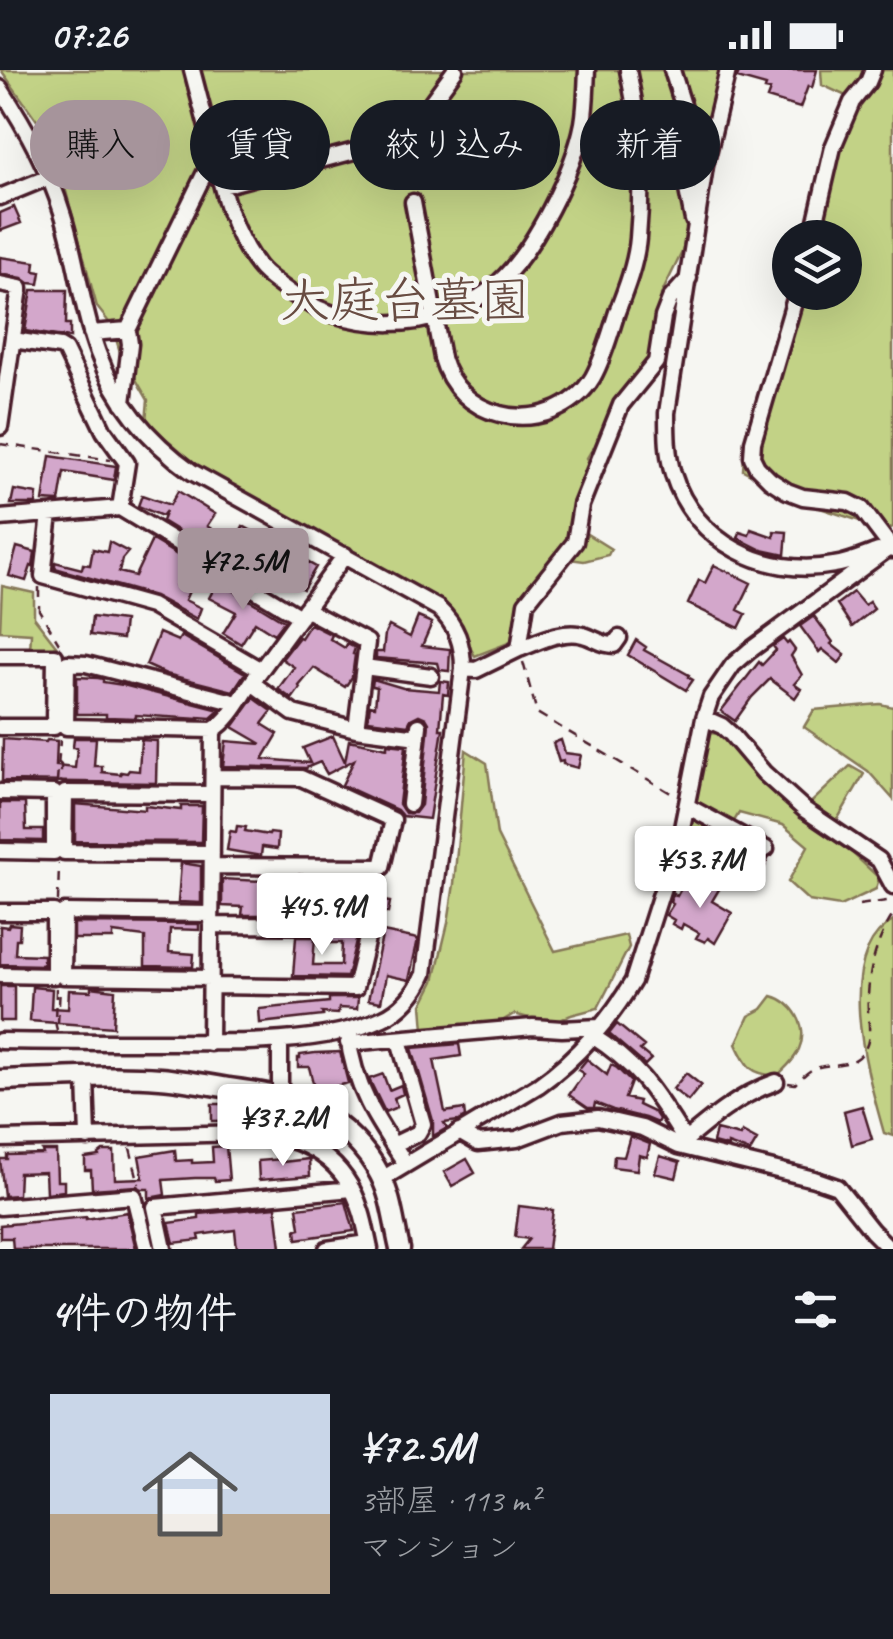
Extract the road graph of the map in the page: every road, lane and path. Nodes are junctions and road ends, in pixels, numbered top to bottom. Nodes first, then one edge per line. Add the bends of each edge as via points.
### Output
1 (192, 70) edge
2 (455, 70) edge
3 (587, 70) edge
4 (628, 70) edge
5 (672, 70) edge
6 (728, 70) edge
7 (873, 70) edge
8 (0, 88) edge
9 (200, 100) edge
10 (30, 137) edge
11 (330, 158) edge
12 (30, 183) edge
13 (54, 190) edge
14 (196, 190) edge
15 (223, 190) edge
16 (2, 192) edge
17 (413, 202) dead end
18 (816, 220) edge
19 (695, 230) junction
20 (689, 278) junction
21 (0, 284) edge
22 (792, 310) edge
23 (434, 318) junction
24 (128, 330) junction
25 (92, 333) junction
26 (13, 340) junction
27 (649, 371) junction
28 (673, 375) junction
29 (123, 403) junction
30 (0, 427) edge
31 (0, 444) edge
32 (127, 463) junction
33 (120, 508) junction
34 (50, 514) junction
35 (0, 518) edge
36 (892, 547) edge
37 (344, 555) junction
38 (43, 576) junction
39 (302, 613) junction
40 (619, 638) dead end
41 (519, 648) junction
42 (60, 652) dead end
43 (0, 656) edge
44 (364, 668) junction
45 (463, 669) junction
46 (256, 676) junction
47 (431, 676) dead end
48 (238, 703) junction
49 (704, 718) junction
50 (0, 727) edge
51 (356, 729) junction
52 (213, 730) junction
53 (60, 763) dead end
54 (212, 777) junction
55 (59, 788) dead end
56 (0, 792) edge
57 (212, 794) junction
58 (410, 804) dead end
59 (688, 804) junction
60 (766, 848) dead end
61 (0, 851) edge
62 (212, 859) junction
63 (893, 886) edge
64 (893, 900) edge
65 (859, 905) dead end
66 (0, 912) edge
67 (893, 914) edge
68 (211, 919) junction
69 (0, 975) edge
70 (58, 981) dead end
71 (211, 982) junction
72 (58, 1024) dead end
73 (595, 1031) junction
74 (348, 1036) junction
75 (280, 1040) junction
76 (399, 1040) junction
77 (0, 1041) edge
78 (210, 1043) junction
79 (86, 1078) junction
80 (0, 1080) edge
81 (776, 1082) joint
82 (280, 1096) junction
83 (459, 1132) junction
84 (88, 1138) junction
85 (0, 1139) edge
86 (682, 1143) junction
87 (393, 1145) junction
88 (406, 1164) junction
89 (382, 1178) junction
90 (352, 1189) junction
91 (0, 1207) edge
92 (369, 1246) edge
93 (147, 1249) edge
94 (164, 1249) edge
95 (327, 1249) edge
96 (400, 1249) edge
97 (890, 1249) edge

1 - 9 street
2 - 11 street via 409,124 370,147
3 - 23 street via 572,160 538,234 496,285
4 - 23 street via 636,108 638,244 591,380 575,398 539,416 483,408 451,381
5 - 19 street via 692,134 686,190
6 - 19 street
7 - 18 street via 833,147
8 - 10 street
12 - 16 street
13 - 25 street
14 - 24 street
15 - 23 street via 232,226 259,268 298,299 338,317 387,325
17 - 23 street
19 - 20 street
20 - 27 street via 670,298
20 - 28 street
21 - 26 street via 20,288
22 - 36 street via 752,457 787,491 862,509
24 - 25 street
24 - 29 street
25 - 29 street
26 - 30 street
26 - 32 street via 64,350
27 - 28 street
27 - 41 street via 621,405 581,504 575,542 526,603
28 - 36 street via 667,444 673,474 710,532 733,549 786,568 836,565
29 - 37 street via 192,472
31 - 32 path
32 - 33 street
33 - 34 street
33 - 39 street
34 - 35 street
34 - 38 street
36 - 49 street via 733,666
37 - 39 street
37 - 45 street via 447,616 461,641
38 - 42 path via 39,610
38 - 46 street via 150,606
39 - 44 street via 367,642
39 - 46 street
40 - 41 street via 607,646 570,634
41 - 45 street via 476,670
41 - 59 path via 537,713
43 - 50 street via 55,656 54,727
44 - 47 street
44 - 51 street
45 - 74 street via 424,974 386,1017
46 - 48 street
46 - 51 street via 292,712
48 - 52 street
48 - 52 street via 66,663 66,727
49 - 59 street
49 - 63 street via 731,734 806,810 879,860
51 - 58 street via 418,732
52 - 54 street
53 - 55 path
54 - 57 street
54 - 62 street via 301,778 393,820 382,867
56 - 61 street via 54,793 54,852
57 - 62 street
57 - 62 street via 65,793 64,852
59 - 60 street
59 - 73 street via 633,981
62 - 68 street
64 - 65 path
66 - 69 street via 54,912 54,976
67 - 81 path via 873,960 863,1053 852,1062 813,1069 795,1084
68 - 71 street
68 - 71 street via 64,912 63,976
68 - 71 street via 370,926 355,988
70 - 72 path
71 - 78 street
73 - 76 street via 533,1027
73 - 83 street via 558,1072
73 - 86 street via 648,1082
74 - 75 street
74 - 76 street
74 - 87 street via 360,1088
75 - 78 street
75 - 82 street
76 - 87 street via 423,1124
77 - 78 street
79 - 80 main road
79 - 82 main road via 164,1078
79 - 84 street
81 - 86 street via 752,1091
82 - 89 main road via 338,1125
83 - 86 street via 478,1142 517,1140 562,1122 598,1118
83 - 88 street
84 - 85 street
84 - 90 street via 274,1134 320,1153
86 - 97 street via 836,1187
87 - 88 street
88 - 89 street
89 - 96 main road
90 - 92 street
90 - 94 street via 155,1207
91 - 93 street via 134,1196
92 - 95 street

